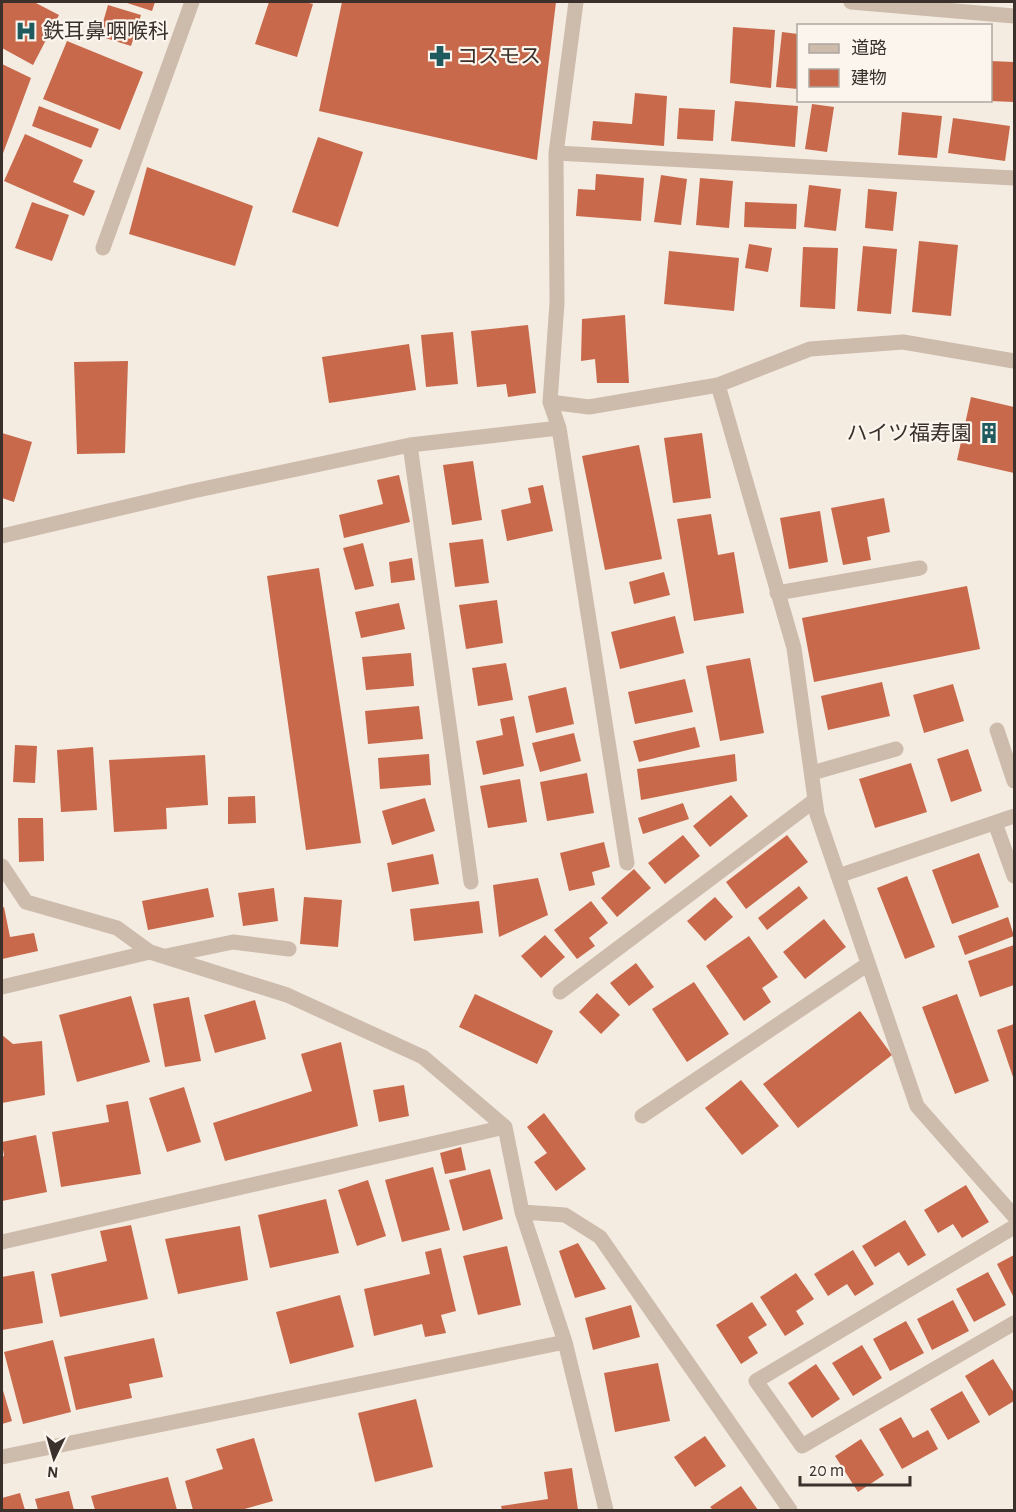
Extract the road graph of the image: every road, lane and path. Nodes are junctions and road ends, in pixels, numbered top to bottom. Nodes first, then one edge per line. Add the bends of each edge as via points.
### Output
1 (192, 2) edge
2 (576, 2) edge
3 (851, 2) edge
4 (1014, 16) edge
5 (556, 153) junction
6 (1014, 178) edge
7 (102, 248) dead end
8 (1014, 361) edge
9 (718, 385) junction
10 (550, 402) junction
11 (559, 428) junction
12 (410, 445) junction
13 (2, 536) edge
14 (920, 568) dead end
15 (777, 593) junction
16 (998, 730) dead end
17 (896, 749) dead end
18 (812, 773) junction
19 (1014, 781) edge
20 (815, 800) junction
21 (1014, 816) edge
22 (995, 823) junction
23 (627, 863) dead end
24 (2, 866) edge
25 (838, 876) junction
26 (1014, 876) edge
27 (471, 882) dead end
28 (289, 949) dead end
29 (156, 954) junction
30 (868, 964) junction
31 (2, 987) edge
32 (560, 992) dead end
33 (642, 1116) dead end
34 (505, 1126) junction
35 (522, 1212) junction
36 (1014, 1216) edge
37 (1014, 1227) edge
38 (2, 1242) edge
39 (1014, 1323) edge
40 (565, 1342) junction
41 (2, 1458) edge
42 (606, 1510) edge
43 (790, 1510) edge

1 - 7 street
2 - 5 street
3 - 4 street
5 - 6 street
5 - 10 street via 556,303
8 - 9 street via 903,342 810,350
9 - 10 street via 589,407
9 - 15 street
10 - 11 street
11 - 12 street
11 - 23 street
12 - 13 street
12 - 27 street
14 - 15 street
15 - 18 street via 794,648
16 - 19 street
17 - 18 street
18 - 20 street
20 - 25 street
20 - 32 street
21 - 22 street
22 - 25 street
22 - 26 street
24 - 29 street via 26,902 117,928
25 - 30 street
28 - 29 street via 233,942
29 - 31 street
29 - 34 street via 287,995 423,1058
30 - 33 street
30 - 36 street via 917,1106
34 - 35 street
34 - 38 street
35 - 40 street
35 - 43 street via 566,1215 600,1237
37 - 39 street via 756,1381 802,1446
40 - 41 street
40 - 42 street

